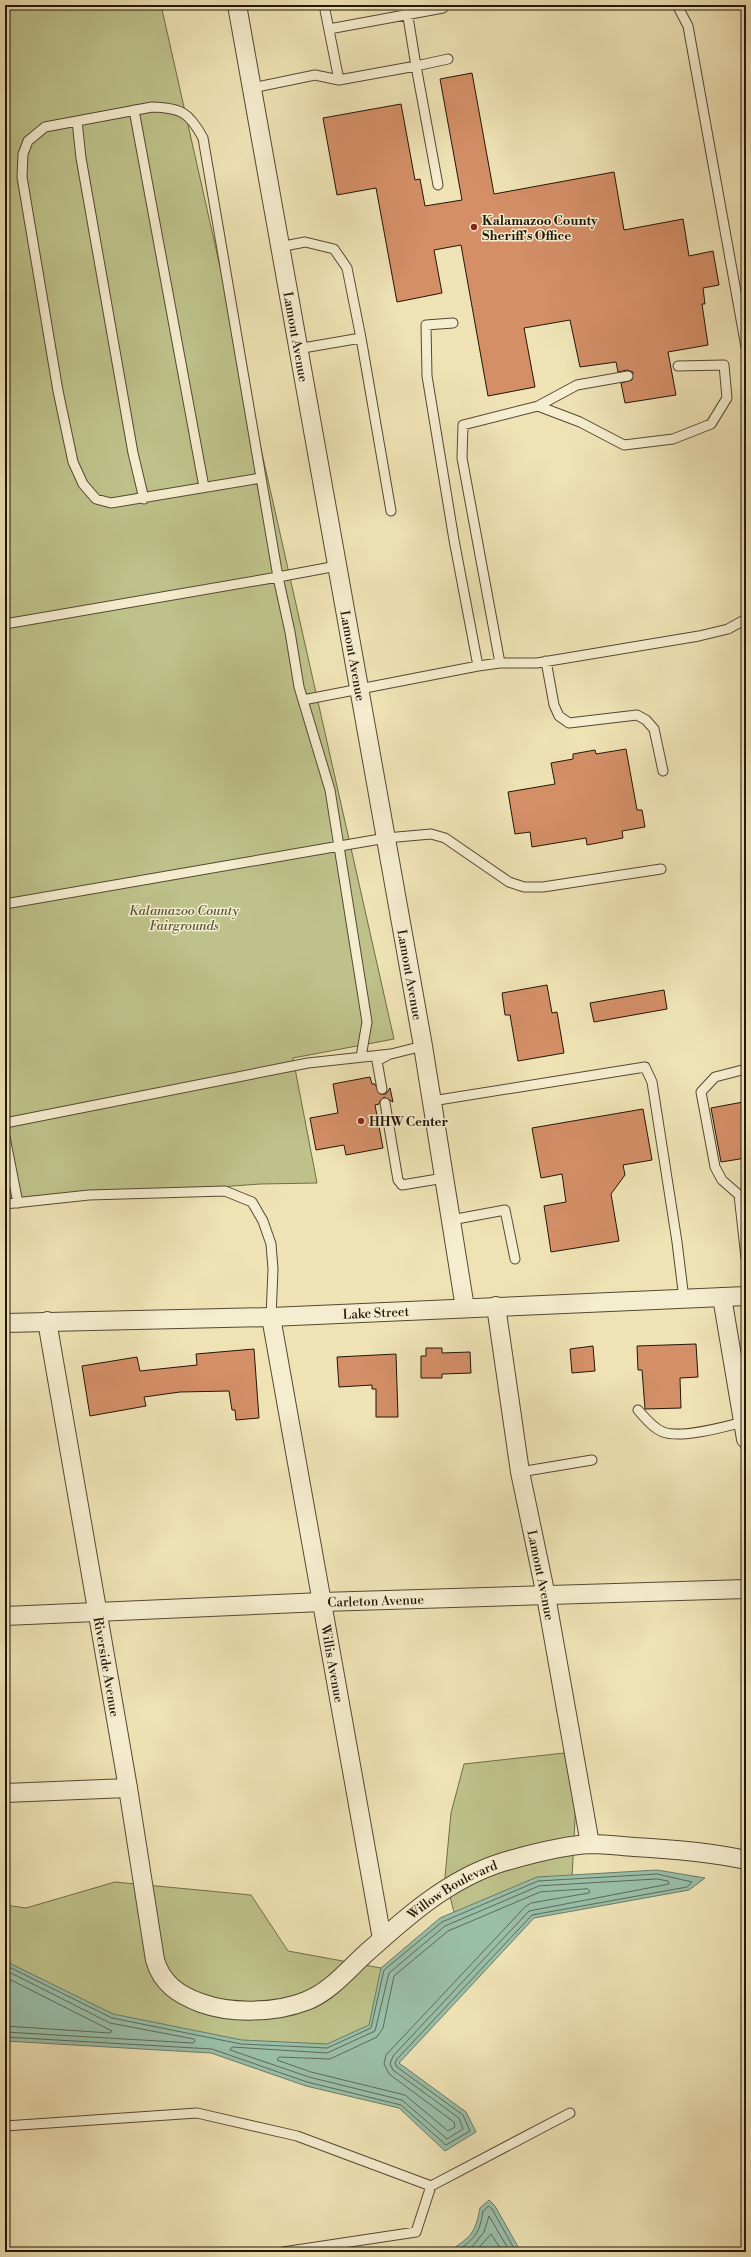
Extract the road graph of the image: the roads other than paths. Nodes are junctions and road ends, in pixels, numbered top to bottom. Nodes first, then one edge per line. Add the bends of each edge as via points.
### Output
1 (237, 5) edge
2 (324, 5) edge
3 (677, 5) edge
4 (443, 8) dead end
5 (407, 10) edge
6 (329, 29) junction
7 (448, 59) dead end
8 (416, 66) junction
9 (339, 80) junction
10 (252, 88) junction
11 (134, 110) junction
12 (77, 121) junction
13 (438, 185) dead end
14 (279, 247) junction
15 (453, 323) dead end
16 (360, 338) junction
17 (746, 347) edge
18 (297, 349) junction
19 (678, 366) dead end
20 (628, 376) dead end
21 (538, 406) junction
22 (261, 478) junction
23 (204, 487) junction
24 (144, 499) junction
25 (390, 510) dead end
26 (337, 566) junction
27 (278, 577) junction
28 (746, 619) edge
29 (5, 624) edge
30 (546, 661) junction
31 (500, 663) junction
32 (478, 666) junction
33 (359, 690) junction
34 (303, 700) junction
35 (662, 771) dead end
36 (386, 838) junction
37 (339, 846) junction
38 (661, 869) dead end
39 (5, 904) edge
40 (423, 1046) junction
41 (390, 1054) junction
42 (361, 1057) junction
43 (746, 1069) edge
44 (382, 1089) dead end
45 (432, 1101) junction
46 (385, 1103) dead end
47 (5, 1123) edge
48 (5, 1136) edge
49 (444, 1178) junction
50 (18, 1203) junction
51 (5, 1204) edge
52 (451, 1220) junction
53 (746, 1258) edge
54 (516, 1259) dead end
55 (746, 1296) edge
56 (722, 1297) junction
57 (684, 1299) junction
58 (496, 1306) junction
59 (465, 1308) junction
60 (271, 1317) junction
61 (47, 1321) junction
62 (5, 1323) edge
63 (638, 1410) dead end
64 (745, 1431) edge
65 (592, 1460) dead end
66 (520, 1472) junction
67 (746, 1589) edge
68 (546, 1596) junction
69 (322, 1602) junction
70 (98, 1613) junction
71 (5, 1616) edge
72 (128, 1788) junction
73 (5, 1793) edge
74 (590, 1844) junction
75 (746, 1860) edge
76 (382, 1939) junction
77 (189, 1999) joint
78 (570, 2113) dead end
79 (5, 2126) edge
80 (431, 2186) junction
81 (283, 2252) edge

1 - 10 street, Lamont Avenue
2 - 6 lane
3 - 17 lane via 688,26
4 - 5 lane
5 - 6 lane
5 - 8 lane
6 - 9 lane
7 - 8 lane
8 - 9 lane
8 - 13 lane
9 - 10 lane via 315,75
10 - 14 street, Lamont Avenue
11 - 12 lane
11 - 22 lane via 169,107 185,112 194,121 203,138
11 - 23 lane
12 - 24 lane via 81,158 130,438
12 - 24 lane via 45,127 28,141 23,154 22,177 58,391 73,462 83,484 96,499 111,503
14 - 16 lane via 305,242 334,249 347,268
14 - 18 street, Lamont Avenue
15 - 32 lane via 426,325 427,376
16 - 18 lane
16 - 25 lane
18 - 26 street, Lamont Avenue
19 - 21 lane via 724,365 728,398 711,424 673,439 624,445 580,422
20 - 21 lane via 577,385
21 - 31 lane via 463,425 462,458
22 - 23 lane
22 - 27 lane
23 - 24 lane
26 - 27 lane
26 - 33 street, Lamont Avenue
27 - 29 lane
27 - 34 lane
28 - 30 lane via 728,629 699,636
30 - 31 lane
30 - 35 lane via 554,705 559,716 569,724 636,715 654,729
31 - 32 lane
32 - 33 lane
33 - 34 lane
33 - 36 street, Lamont Avenue
34 - 37 lane via 330,790
36 - 37 lane
36 - 38 lane via 431,834 445,838 509,882 524,887 543,887
36 - 40 street, Lamont Avenue
37 - 39 lane
37 - 42 lane via 367,1022
40 - 41 lane
40 - 45 street, Lamont Avenue
41 - 42 lane
41 - 44 lane via 377,1061
42 - 47 lane via 308,1063
43 - 53 lane via 715,1077 701,1092 715,1167 722,1180 739,1195
45 - 49 street, Lamont Avenue
45 - 57 lane via 645,1067 653,1089 678,1242
46 - 49 lane via 398,1180 402,1185
48 - 50 lane
49 - 52 street, Lamont Avenue
50 - 51 lane
50 - 60 lane via 90,1195 225,1191 252,1202 263,1221 271,1244
52 - 54 lane via 505,1210
52 - 59 street, Lamont Avenue
55 - 56 street, Lake Street
56 - 57 street, Lake Street
56 - 64 street
57 - 58 street, Lake Street
58 - 59 street, Lake Street
58 - 66 street, Lamont Avenue
59 - 60 street, Lake Street
60 - 61 street, Lake Street
60 - 69 street, Willis Avenue
61 - 62 street, Lake Street
61 - 70 street, Riverside Avenue
63 - 64 lane via 660,1431 673,1434
65 - 66 lane
66 - 68 street, Lamont Avenue
67 - 68 street, Carleton Avenue
68 - 69 street, Carleton Avenue
68 - 74 street, Lamont Avenue
69 - 70 street, Carleton Avenue
69 - 76 street, Willis Avenue
70 - 71 street, Carleton Avenue
70 - 72 street, Riverside Avenue
72 - 73 street
72 - 77 street, Riverside Avenue via 158,1971 177,1993
74 - 75 street, Willow Boulevard via 681,1849
74 - 76 street, Willow Boulevard via 531,1854 472,1874 430,1900
76 - 77 street, Willow Boulevard via 330,1986 306,2001 280,2008 250,2011 207,2005
78 - 80 lane
79 - 80 lane via 197,2113 296,2136
80 - 81 lane via 416,2232

